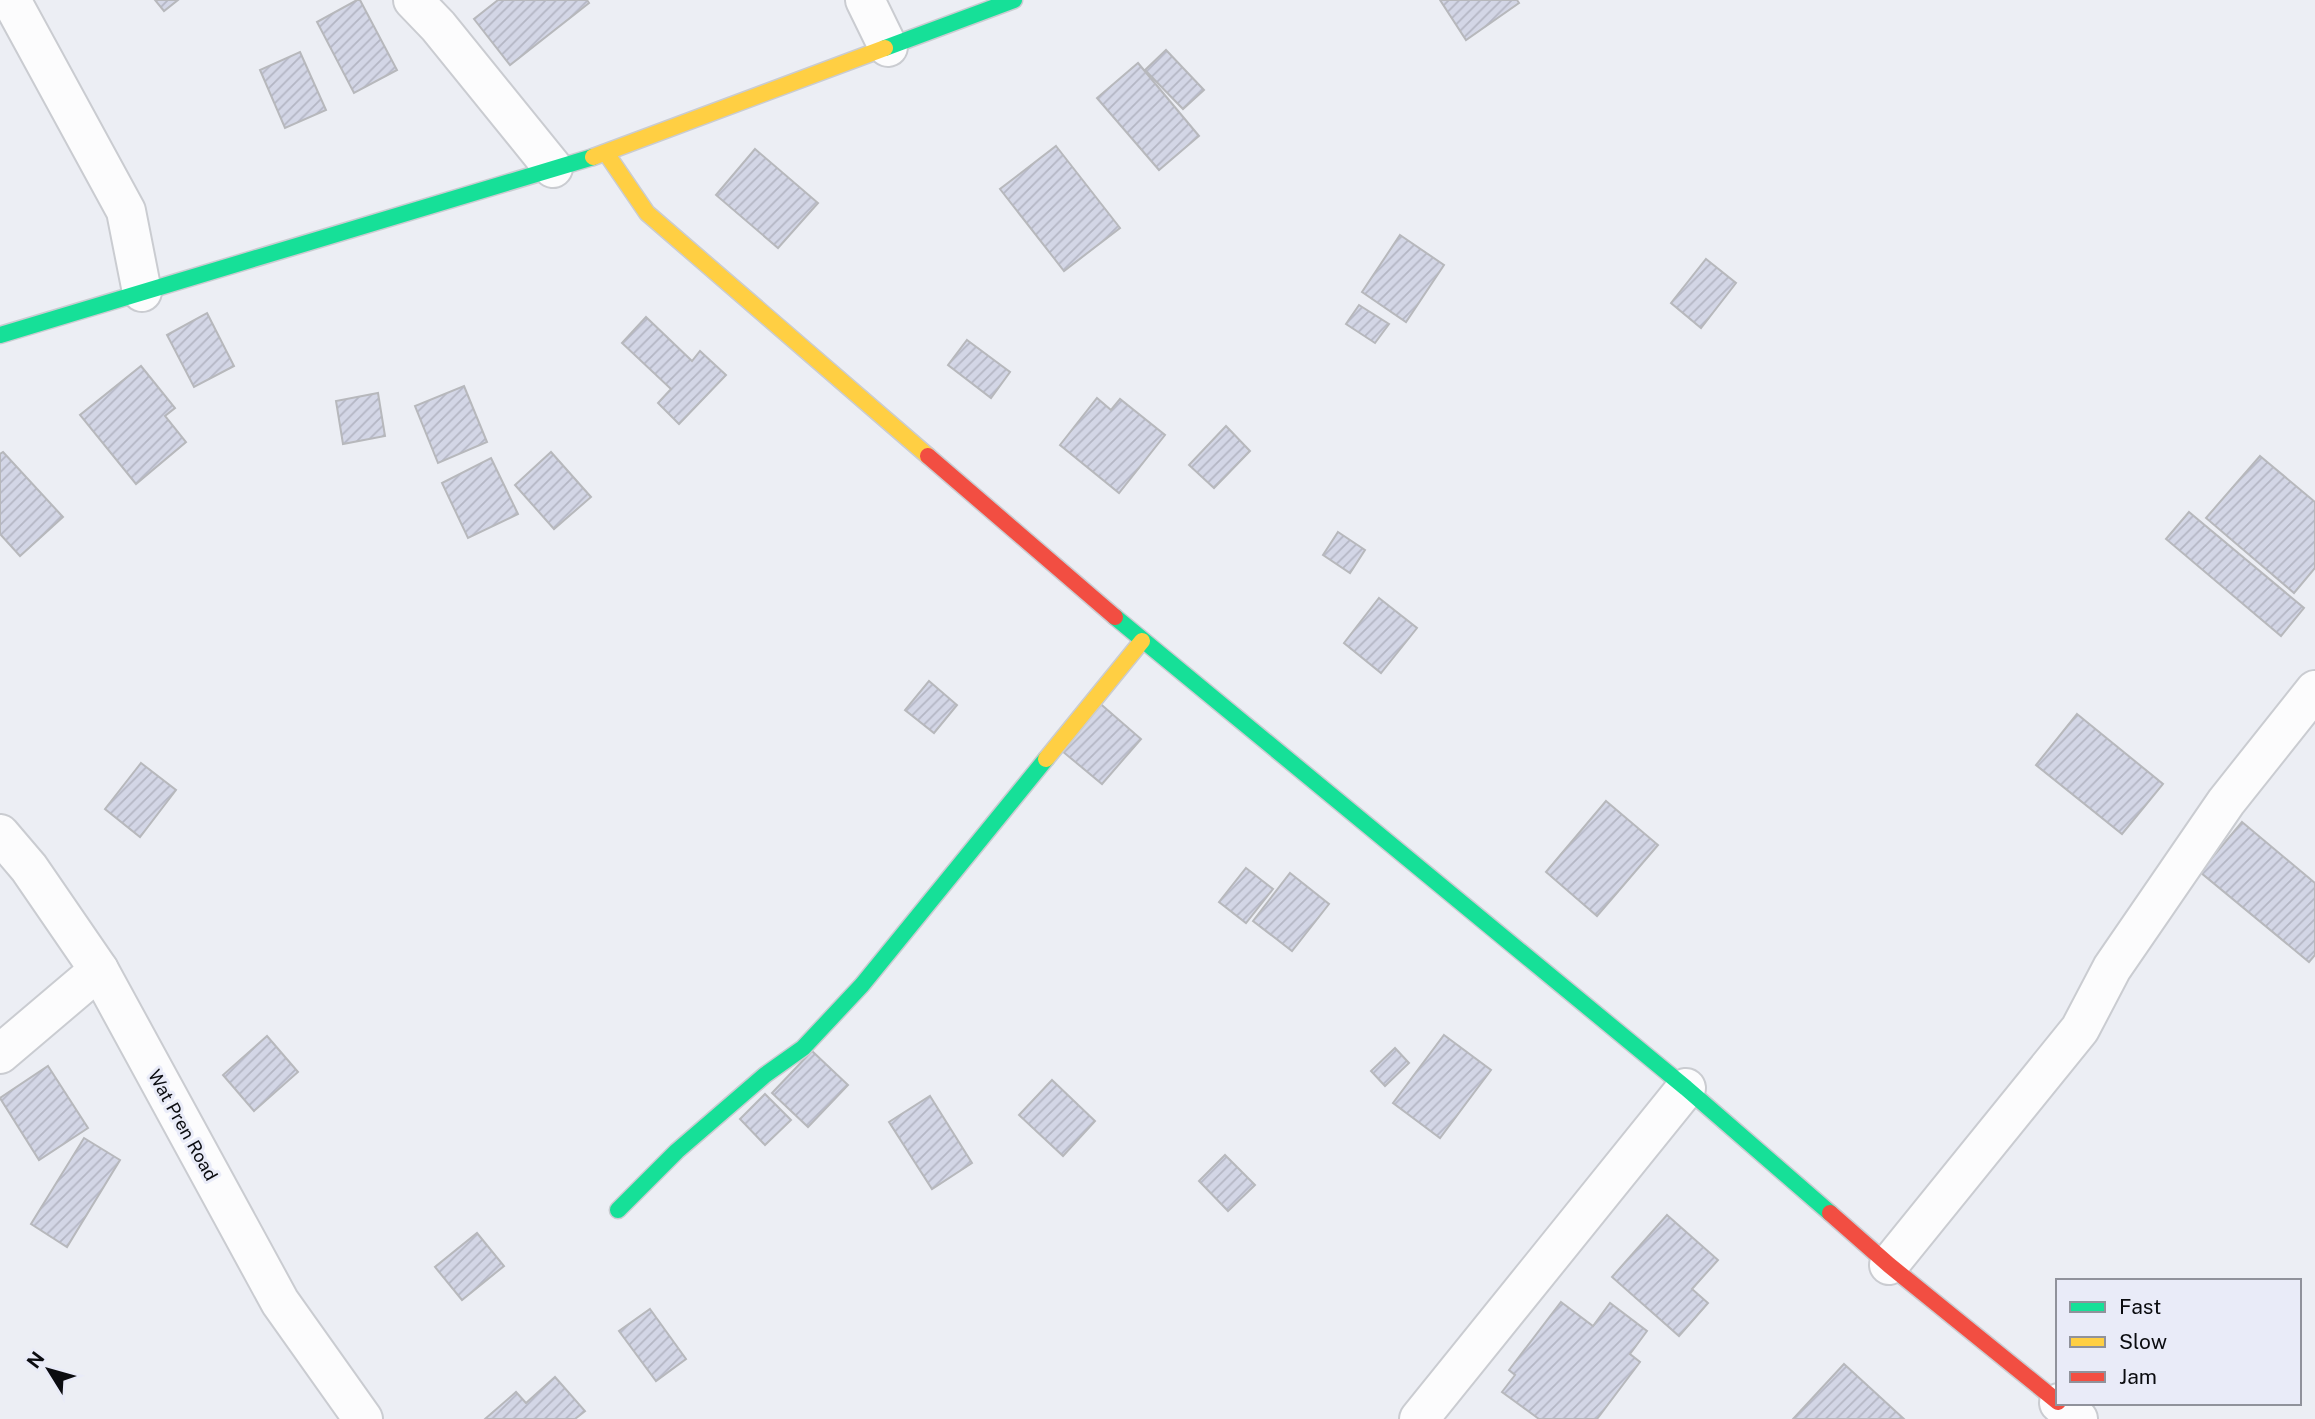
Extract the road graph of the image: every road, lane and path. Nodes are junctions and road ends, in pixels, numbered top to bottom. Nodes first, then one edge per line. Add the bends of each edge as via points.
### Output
1 (11, 0) edge
2 (413, 0) edge
3 (1014, 0) edge
4 (868, 6) edge
5 (888, 47) junction
6 (606, 153) junction
7 (553, 168) junction
8 (142, 292) junction
9 (0, 335) edge
10 (1142, 641) junction
11 (2315, 691) edge
12 (0, 834) edge
13 (99, 970) junction
14 (0, 1054) edge
15 (1686, 1088) junction
16 (618, 1210) dead end
17 (1889, 1265) junction
18 (2056, 1401) edge
19 (2060, 1405) edge
20 (363, 1419) edge
21 (1419, 1419) edge
22 (2078, 1419) edge

1 - 8 street via 126,211
2 - 7 street
3 - 5 street
4 - 5 street
5 - 6 street
6 - 7 street
6 - 10 street via 647,213
7 - 8 street
8 - 9 street
10 - 15 street
10 - 16 street via 862,985 803,1048 677,1151
11 - 17 street via 2218,813 2112,968 2080,1029
12 - 13 street, Wat Pren Road
13 - 14 street
13 - 20 street, Wat Pren Road via 280,1302
15 - 17 street
15 - 21 street
17 - 18 street
19 - 22 street

